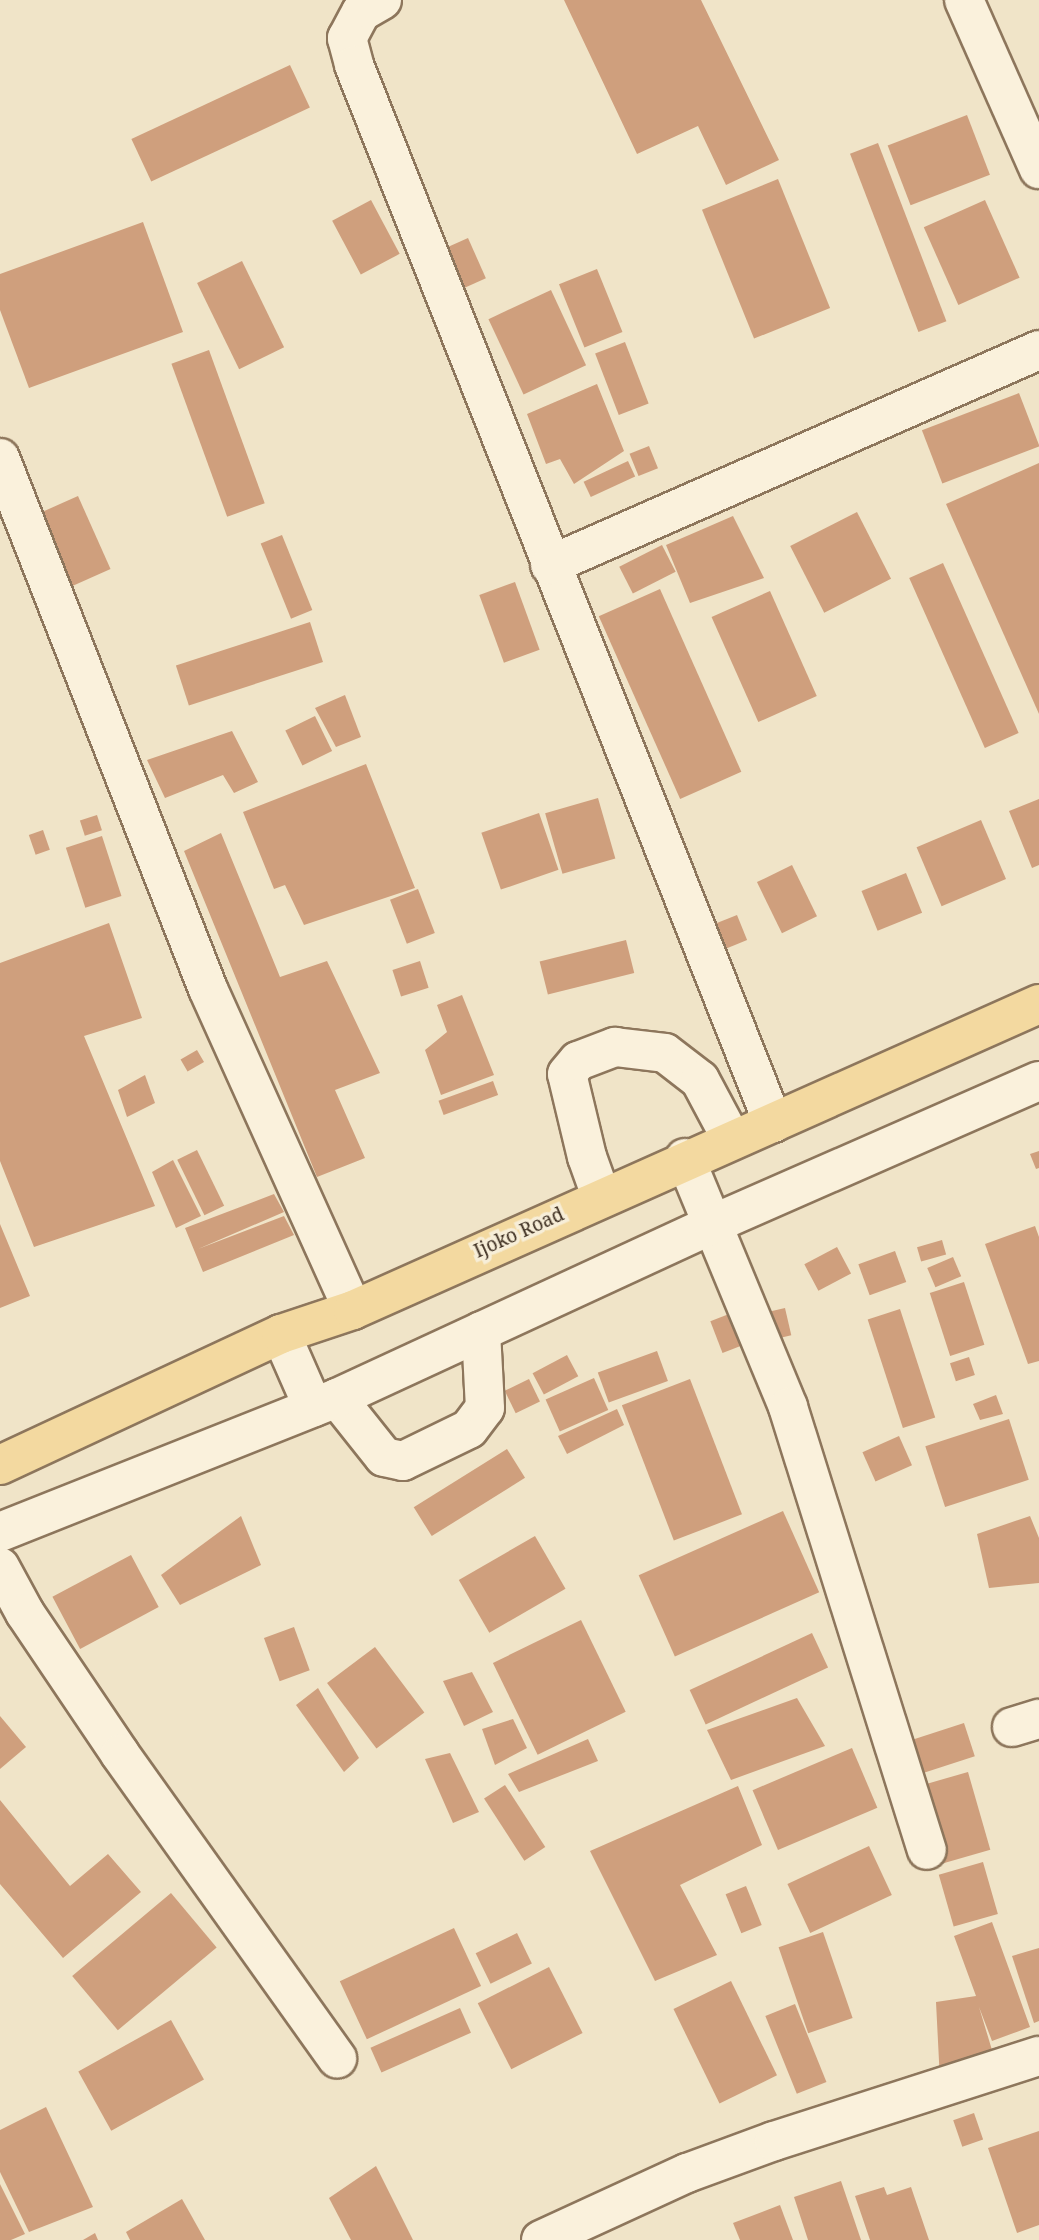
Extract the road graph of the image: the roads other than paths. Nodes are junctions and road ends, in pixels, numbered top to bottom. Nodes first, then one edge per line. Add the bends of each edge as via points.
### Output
1 (382, 0) edge
2 (964, 0) edge
3 (1039, 169) edge
4 (1039, 350) edge
5 (0, 458) edge
6 (550, 565) junction
7 (1039, 1004) edge
8 (1039, 1081) edge
9 (774, 1123) junction
10 (732, 1140) junction
11 (685, 1158) junction
12 (601, 1196) junction
13 (713, 1224) junction
14 (353, 1310) junction
15 (481, 1331) junction
16 (281, 1334) junction
17 (325, 1402) junction
18 (0, 1465) edge
19 (0, 1532) edge
20 (0, 1567) edge
21 (12, 1619) edge
22 (927, 1850) dead end
23 (1039, 2056) edge
24 (337, 2058) dead end
25 (541, 2240) edge

1 - 6 street via 361,12 347,38 354,65
2 - 3 street
4 - 6 street
5 - 14 street via 208,989
6 - 9 street
7 - 9 main road, Ijoko Road
8 - 13 street
9 - 10 main road, Ijoko Road
10 - 11 main road, Ijoko Road
10 - 12 street via 700,1080 665,1053 615,1047 578,1061 568,1074
11 - 12 main road, Ijoko Road
11 - 13 street
12 - 14 main road, Ijoko Road
13 - 15 street
13 - 22 street via 788,1407
14 - 16 main road, Ijoko Road
15 - 17 street
15 - 17 street via 485,1408 469,1429 403,1461 384,1457
16 - 17 street
16 - 18 main road, Ijoko Road
17 - 19 street
20 - 21 street
21 - 24 street
23 - 25 street via 762,2145 687,2173

